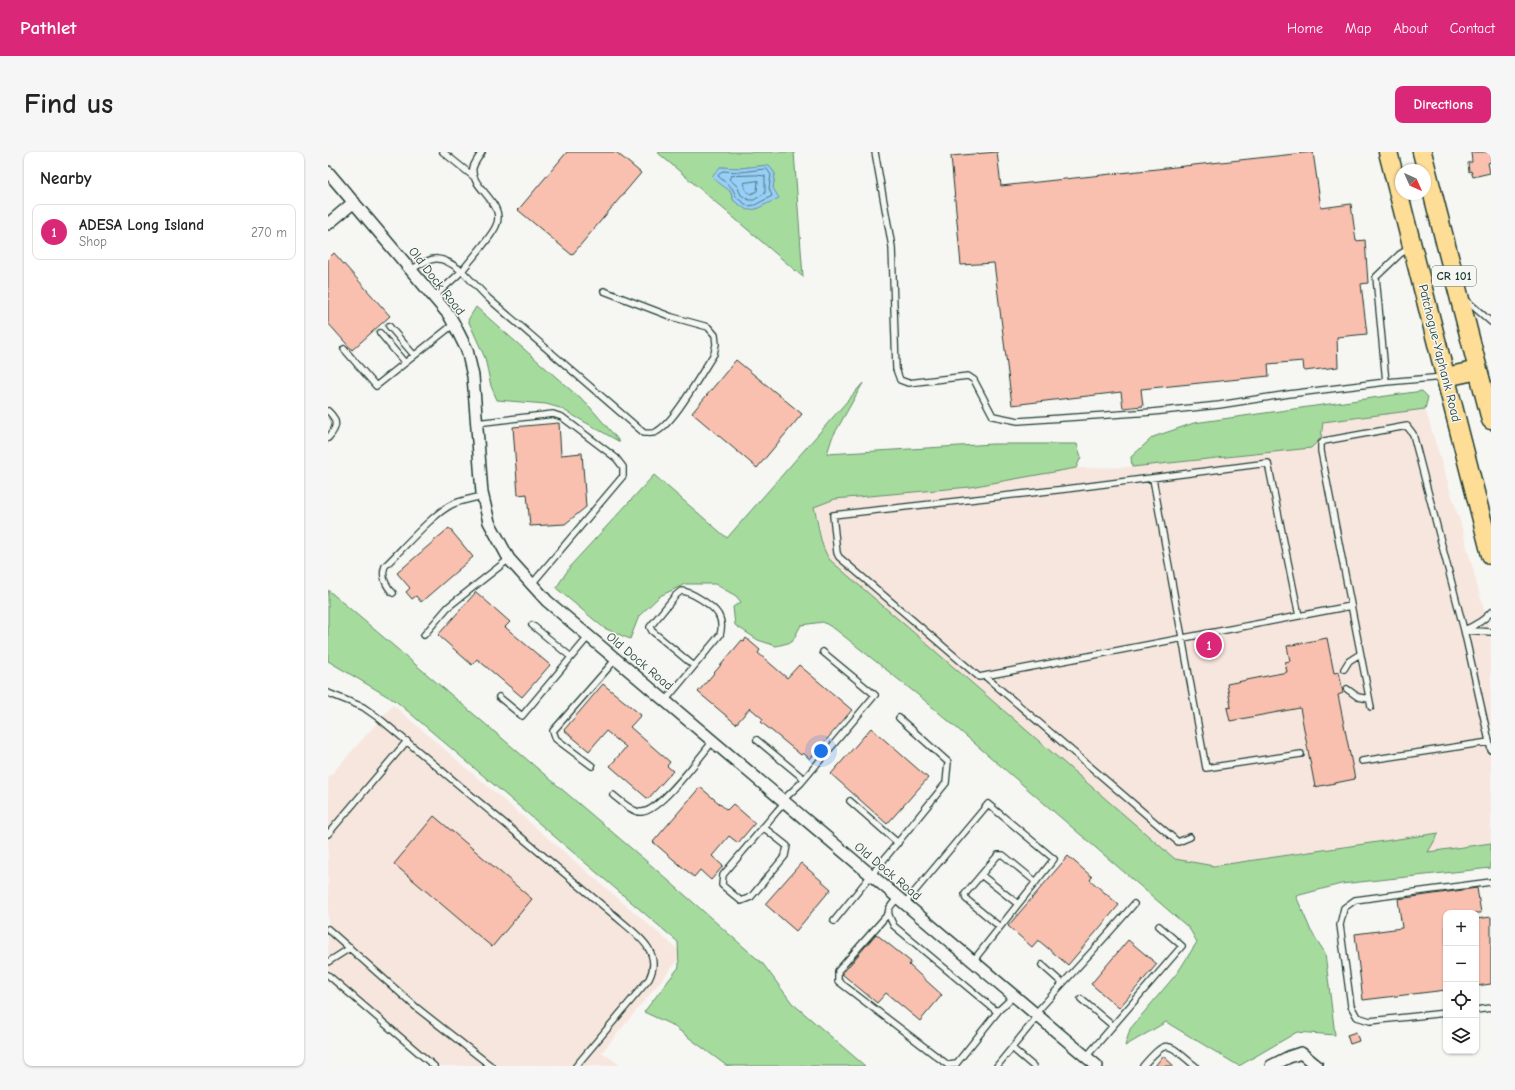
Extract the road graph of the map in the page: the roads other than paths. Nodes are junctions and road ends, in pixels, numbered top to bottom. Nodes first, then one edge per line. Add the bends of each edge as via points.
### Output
1 (443, 152) edge
2 (482, 152) edge
3 (875, 152) edge
4 (1388, 152) edge
5 (1422, 152) edge
6 (328, 172) edge
7 (474, 177) junction
8 (354, 202) junction
9 (328, 224) edge
10 (1412, 247) junction
11 (411, 270) junction
12 (462, 271) junction
13 (604, 291) dead end
14 (1459, 294) junction
15 (434, 297) junction
16 (1491, 322) edge
17 (454, 324) junction
18 (389, 326) dead end
19 (380, 333) dead end
20 (344, 348) dead end
21 (414, 355) junction
22 (405, 363) junction
23 (1478, 370) junction
24 (1446, 377) junction
25 (1386, 382) junction
26 (328, 411) edge
27 (1491, 420) edge
28 (476, 423) junction
29 (328, 438) edge
30 (1153, 478) junction
31 (483, 496) junction
32 (1491, 555) edge
33 (509, 559) junction
34 (531, 585) junction
35 (393, 593) dead end
36 (1351, 606) junction
37 (1491, 612) edge
38 (1299, 616) junction
39 (532, 625) dead end
40 (1464, 630) junction
41 (1491, 632) edge
42 (424, 634) dead end
43 (589, 636) junction
44 (1182, 638) junction
45 (823, 652) dead end
46 (1360, 654) junction
47 (571, 657) junction
48 (616, 659) junction
49 (694, 666) junction
50 (1344, 669) dead end
51 (986, 677) junction
52 (1347, 689) dead end
53 (328, 694) edge
54 (499, 697) dead end
55 (1369, 699) junction
56 (665, 700) junction
57 (1370, 707) dead end
58 (899, 718) dead end
59 (757, 740) dead end
60 (407, 741) junction
61 (713, 741) junction
62 (1489, 742) junction
63 (1491, 750) edge
64 (1301, 754) dead end
65 (1362, 761) dead end
66 (592, 766) dead end
67 (804, 779) junction
68 (613, 796) dead end
69 (784, 801) junction
70 (850, 801) dead end
71 (763, 827) junction
72 (328, 834) edge
73 (1190, 837) dead end
74 (898, 843) junction
75 (982, 874) junction
76 (872, 876) junction
77 (1036, 882) junction
78 (1491, 882) edge
79 (902, 900) junction
80 (1018, 904) junction
81 (1134, 904) dead end
82 (888, 914) junction
83 (834, 921) dead end
84 (1159, 926) dead end
85 (1000, 927) junction
86 (328, 929) edge
87 (350, 948) junction
88 (973, 961) junction
89 (328, 962) edge
90 (1042, 965) dead end
91 (328, 975) edge
92 (1062, 983) junction
93 (1014, 996) junction
94 (1081, 999) dead end
95 (1491, 1008) edge
96 (999, 1010) junction
97 (1479, 1010) edge
98 (1443, 1013) edge
99 (1037, 1015) junction
100 (1113, 1026) junction
101 (1012, 1048) junction
102 (1086, 1057) junction
103 (434, 1066) edge
104 (491, 1066) edge
105 (576, 1066) edge
106 (997, 1066) edge
107 (1033, 1066) edge
108 (1097, 1066) edge
109 (1144, 1066) edge
110 (1195, 1066) edge
111 (1271, 1066) edge
112 (1318, 1066) edge

1 - 7 lane
2 - 7 lane via 473,169
3 - 25 lane via 892,247 896,369 900,380 908,382 968,376 974,380 993,416 1018,421 1197,407
4 - 10 main road, Patchogue-Yaphank Road / CR 101
5 - 14 main road, CR 101
6 - 8 street, Old Dock Road
7 - 12 lane via 493,202 498,221 497,226
8 - 9 street
8 - 11 street, Old Dock Road
10 - 24 main road, Patchogue-Yaphank Road / CR 101
10 - 25 lane via 1400,254 1376,277
11 - 12 lane via 430,259 442,258
11 - 15 street, Old Dock Road
12 - 13 lane via 488,298 639,429 644,433 655,433 664,427 679,407 714,354 715,335 708,327 672,317
12 - 15 lane
14 - 16 lane
14 - 23 main road, CR 101
15 - 17 street, Old Dock Road
17 - 21 lane
17 - 28 street, Old Dock Road via 467,350 473,376
18 - 21 lane
19 - 22 lane
20 - 22 lane via 376,386
21 - 22 lane
23 - 24 main road
23 - 27 main road, CR 101
24 - 25 lane
24 - 32 main road, Patchogue-Yaphank Road / CR 101
26 - 29 lane via 336,421 335,429
28 - 31 street, Old Dock Road
28 - 34 lane via 552,414 562,417 616,458 623,467 623,476
30 - 38 lane via 1268,463
30 - 44 lane
30 - 51 lane via 833,515 839,557 979,677
31 - 33 street, Old Dock Road via 489,522
31 - 35 lane via 452,504 437,515 385,566 384,579
33 - 34 street, Old Dock Road
33 - 42 lane via 448,607
34 - 43 street, Old Dock Road
36 - 38 lane
36 - 40 lane via 1321,444 1324,441 1408,426 1413,434
36 - 46 lane
37 - 40 lane via 1475,626
38 - 44 lane
39 - 47 lane
40 - 41 lane
40 - 62 lane
43 - 47 lane
43 - 48 street, Old Dock Road
44 - 51 lane
44 - 64 lane via 1206,768
45 - 67 lane via 875,695
46 - 50 lane via 1349,661
46 - 55 lane
47 - 54 lane via 522,716
48 - 56 street, Old Dock Road
48 - 66 lane via 553,731 556,739
49 - 49 lane via 720,635 721,623 712,608 690,593 681,591 650,627 652,632
49 - 56 lane
51 - 73 lane via 1178,842
52 - 55 lane via 1358,698
53 - 60 lane via 363,707
55 - 57 lane
56 - 61 street, Old Dock Road
58 - 74 lane via 948,762 946,783
59 - 67 lane
60 - 72 lane
60 - 105 lane via 650,948 654,969 649,979
61 - 68 lane via 670,792 651,809 636,812
61 - 69 street, Old Dock Road
62 - 63 lane
62 - 65 lane
67 - 69 lane
69 - 71 lane
69 - 76 street, Old Dock Road
70 - 74 lane
71 - 71 lane via 723,875 722,885 741,901 751,897 785,856 787,846
74 - 76 lane
75 - 77 lane via 998,855 1003,855
75 - 80 lane
75 - 85 lane via 966,894 966,899
76 - 79 street, Old Dock Road
76 - 83 lane
77 - 79 lane via 1054,859 988,804
77 - 80 lane
78 - 98 lane via 1355,900 1344,908 1340,925 1351,1006 1357,1017 1370,1021
79 - 82 lane via 889,908
79 - 88 street, Old Dock Road
80 - 85 lane
81 - 92 lane
82 - 96 lane via 894,926 995,1010
82 - 96 lane via 838,971 838,981 948,1065 956,1064
84 - 100 lane via 1182,946
85 - 88 lane
86 - 87 lane
87 - 89 lane
87 - 104 lane via 417,1008
88 - 93 street, Old Dock Road
90 - 92 lane
91 - 103 lane
92 - 99 lane
93 - 96 lane
93 - 99 street, Old Dock Road
94 - 100 lane
95 - 97 lane
99 - 101 lane
99 - 102 street, Old Dock Road
100 - 102 lane
101 - 106 lane
101 - 107 lane
102 - 108 street, Old Dock Road
109 - 110 lane via 1157,1050 1170,1046
111 - 112 street via 1301,1053

